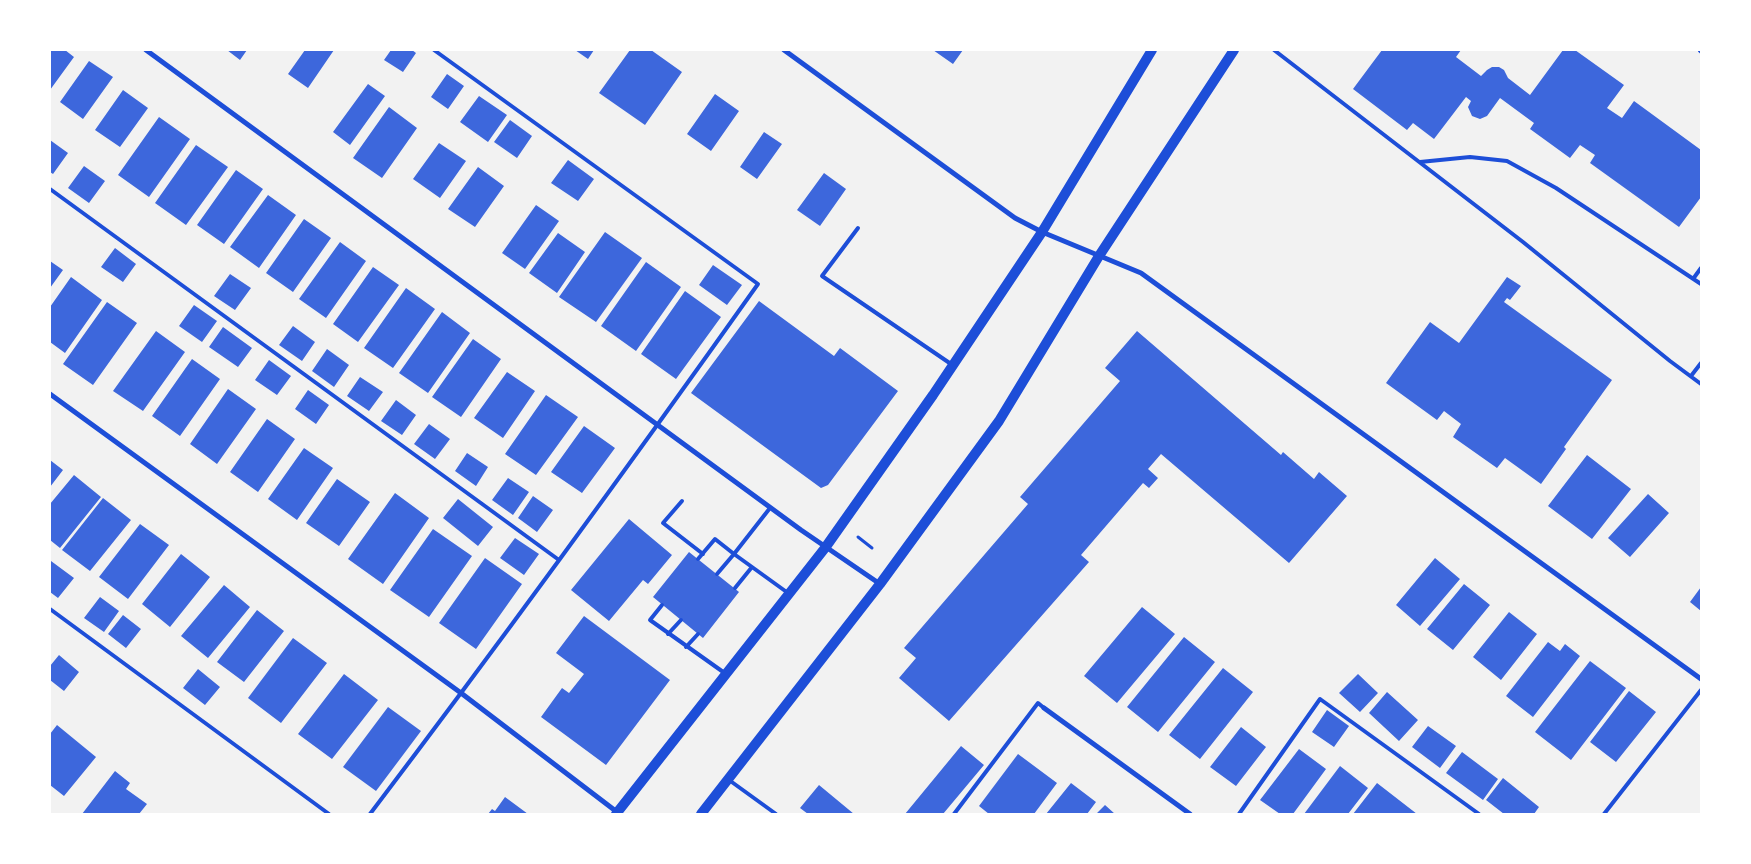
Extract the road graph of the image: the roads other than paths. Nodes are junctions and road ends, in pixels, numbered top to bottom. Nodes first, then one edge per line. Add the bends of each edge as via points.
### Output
1 (146, 50) edge
2 (434, 50) edge
3 (784, 50) edge
4 (1152, 50) edge
5 (1234, 50) edge
6 (1274, 50) edge
7 (1420, 162) junction
8 (50, 189) edge
9 (858, 228) dead end
10 (1042, 232) junction
11 (1099, 256) junction
12 (1701, 268) edge
13 (1693, 279) junction
14 (1701, 284) edge
15 (1701, 363) edge
16 (953, 366) junction
17 (1690, 376) junction
18 (1701, 384) edge
19 (50, 394) edge
20 (658, 426) junction
21 (682, 501) dead end
22 (770, 508) junction
23 (825, 548) junction
24 (703, 554) junction
25 (734, 554) junction
26 (698, 559) dead end
27 (559, 560) junction
28 (752, 567) junction
29 (717, 574) dead end
30 (880, 584) junction
31 (735, 588) dead end
32 (789, 594) junction
33 (662, 605) dead end
34 (50, 609) edge
35 (681, 620) dead end
36 (668, 634) junction
37 (698, 634) dead end
38 (686, 647) junction
39 (726, 674) junction
40 (1701, 679) edge
41 (1701, 690) edge
42 (461, 693) junction
43 (1044, 708) joint
44 (728, 779) junction
45 (616, 813) edge
46 (328, 814) edge
47 (370, 814) edge
48 (701, 814) edge
49 (776, 814) edge
50 (954, 814) edge
51 (1190, 814) edge
52 (1239, 814) edge
53 (1479, 814) edge
54 (1604, 814) edge

1 - 20 street
2 - 20 lane via 758,284
3 - 10 street via 1015,218
4 - 10 main road
5 - 11 main road
6 - 7 lane
7 - 13 lane via 1470,157 1507,162 1556,188
7 - 17 lane
8 - 27 lane
9 - 16 lane via 822,276
10 - 11 street
10 - 16 main road
11 - 30 main road via 999,421
11 - 40 street via 1141,273
12 - 13 lane
13 - 14 lane
15 - 17 lane
16 - 23 main road
17 - 18 lane
19 - 42 street
20 - 22 street
20 - 27 lane
21 - 24 lane via 663,523
22 - 23 street
22 - 25 lane
23 - 30 street
23 - 32 main road
24 - 25 lane via 715,539
24 - 26 lane
25 - 28 lane
25 - 29 lane
27 - 42 lane
28 - 31 lane
28 - 32 lane
30 - 44 main road
32 - 39 main road
33 - 36 lane via 650,620
34 - 46 lane
35 - 36 lane
36 - 38 lane
37 - 38 lane
38 - 39 lane
39 - 45 main road
41 - 54 lane
42 - 45 street
42 - 47 lane
43 - 50 lane via 1038,704
43 - 51 street
44 - 48 main road
44 - 49 lane
52 - 53 lane via 1320,699

